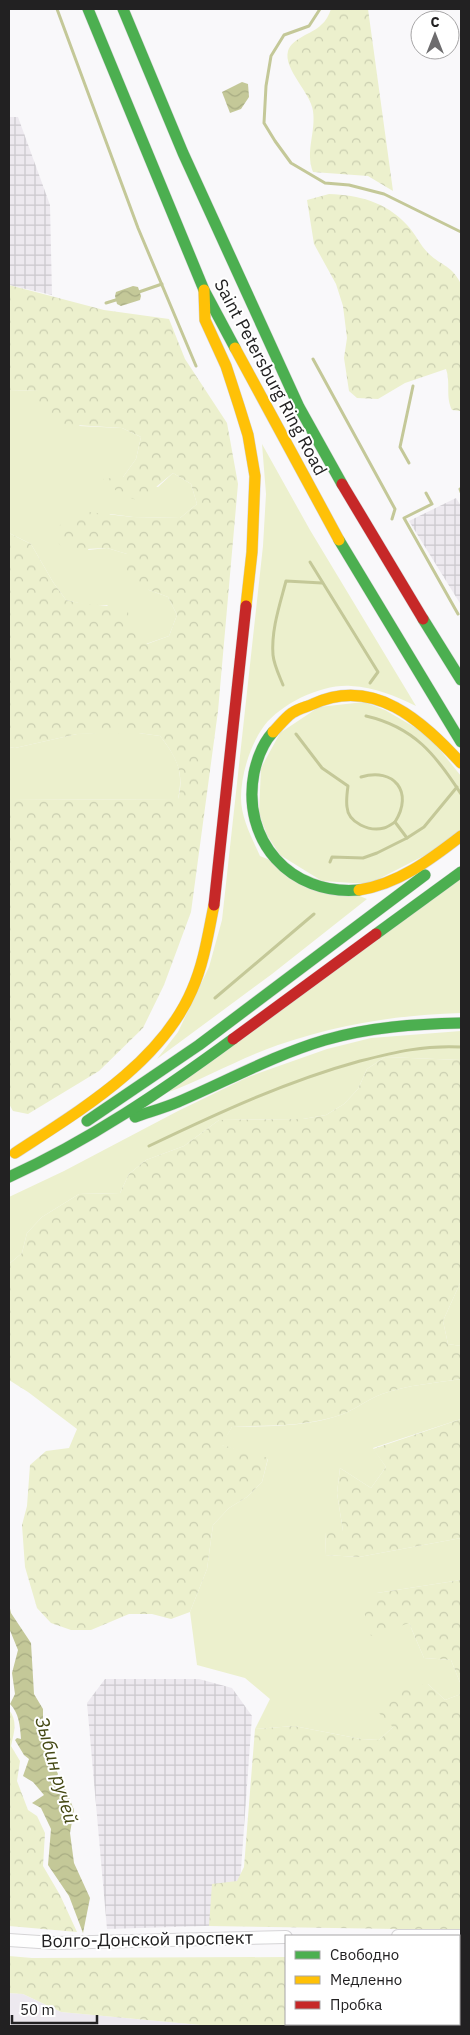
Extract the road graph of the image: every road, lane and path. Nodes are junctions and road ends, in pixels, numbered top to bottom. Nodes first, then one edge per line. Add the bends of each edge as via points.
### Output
1 (88, 9) edge
2 (123, 9) edge
3 (204, 290) junction
4 (461, 680) edge
5 (461, 742) edge
6 (461, 763) edge
7 (461, 836) edge
8 (461, 849) edge
9 (461, 872) edge
10 (461, 1023) edge
11 (109, 1126) junction
12 (12, 1155) edge
13 (9, 1177) edge
14 (285, 1937) edge
15 (9, 1940) edge

1 - 3 main road, Saint Petersburg Ring Road
2 - 4 main road, Saint Petersburg Ring Road via 183,153 299,407 355,508
3 - 5 main road, Saint Petersburg Ring Road via 330,526
3 - 12 main road via 205,320 226,366 239,406 248,435 254,476 252,552 218,879 204,954 188,1000 162,1038 128,1075
6 - 7 main road via 433,732 399,708 378,699 336,695 292,712 265,740 255,762 250,806 267,852 286,871 304,882 326,889 366,889 393,881
8 - 12 main road via 199,1045 76,1128
9 - 11 main road
10 - 11 main road via 398,1026 325,1040 243,1071 176,1103
11 - 13 main road via 43,1163
14 - 15 street, Волго-Донской проспект via 54,1943

